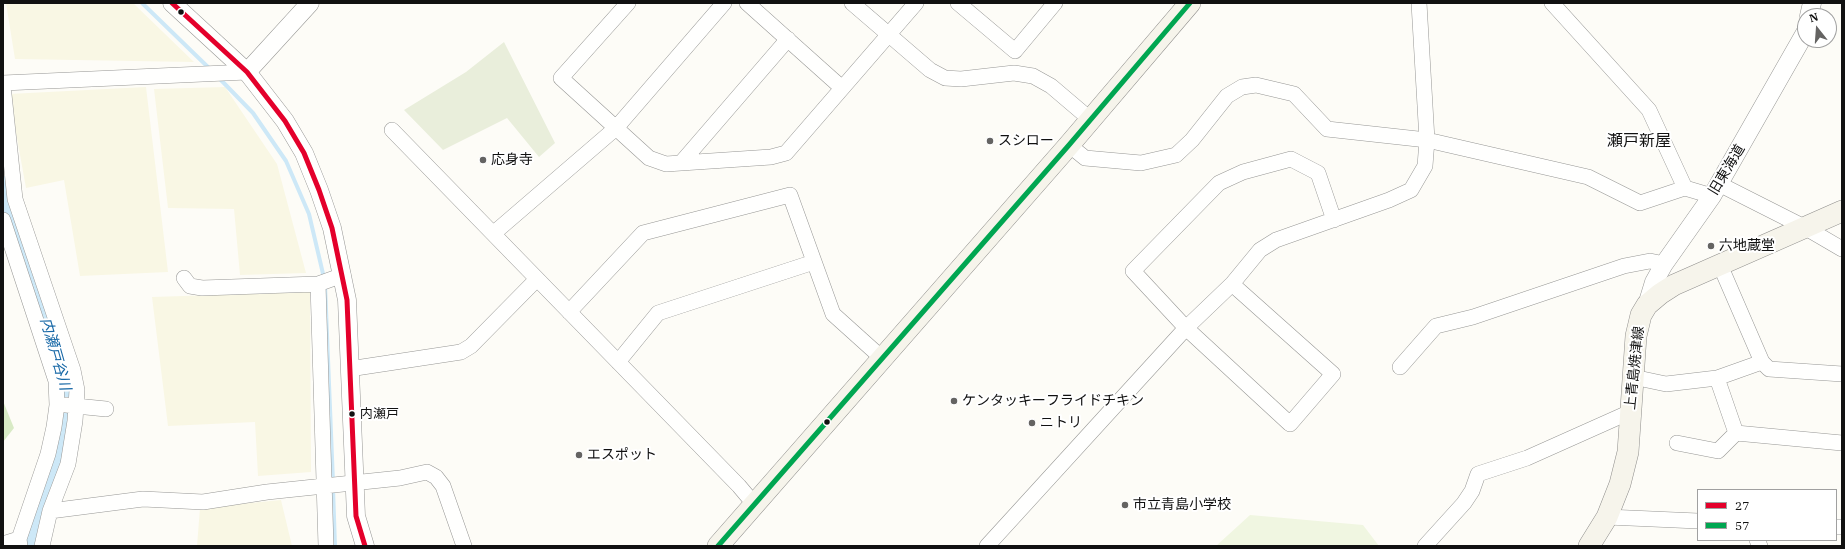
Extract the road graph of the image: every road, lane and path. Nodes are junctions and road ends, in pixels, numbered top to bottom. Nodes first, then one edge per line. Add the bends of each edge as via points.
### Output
1 (172, 3) edge
2 (310, 3) edge
3 (628, 3) edge
4 (724, 3) edge
5 (747, 3) edge
6 (852, 3) edge
7 (916, 3) edge
8 (958, 3) edge
9 (1055, 3) edge
10 (1190, 3) edge
11 (1419, 3) edge
12 (1552, 3) edge
13 (888, 34) junction
14 (788, 39) junction
15 (1797, 47) edge
16 (247, 72) junction
17 (3, 84) edge
18 (842, 88) junction
19 (1091, 120) junction
20 (616, 128) junction
21 (392, 130) dead end
22 (1427, 140) junction
23 (1069, 145) junction
24 (682, 163) junction
25 (1685, 188) junction
26 (1715, 190) junction
27 (1842, 211) edge
28 (3, 220) edge
29 (1334, 220) junction
30 (1806, 228) junction
31 (494, 233) junction
32 (1842, 249) edge
33 (814, 262) junction
34 (1664, 264) junction
35 (1720, 265) junction
36 (343, 275) junction
37 (184, 278) dead end
38 (537, 279) junction
39 (318, 284) junction
40 (1232, 284) junction
41 (1646, 305) junction
42 (570, 312) junction
43 (1186, 328) junction
44 (883, 359) junction
45 (618, 362) junction
46 (1762, 362) junction
47 (1400, 367) dead end
48 (349, 369) junction
49 (73, 370) junction
50 (1842, 374) edge
51 (54, 375) junction
52 (1633, 377) junction
53 (1717, 378) junction
54 (57, 404) junction
55 (76, 407) junction
56 (106, 409) dead end
57 (1630, 412) junction
58 (1736, 433) junction
59 (1677, 443) dead end
60 (1842, 443) edge
61 (50, 447) junction
62 (70, 452) junction
63 (353, 482) junction
64 (324, 486) junction
65 (755, 505) junction
66 (50, 511) junction
67 (1607, 517) junction
68 (1697, 521) edge
69 (20, 543) edge
70 (3, 544) edge
71 (42, 544) edge
72 (326, 546) edge
73 (365, 546) edge
74 (464, 546) edge
75 (718, 546) edge
76 (987, 546) edge
77 (1424, 546) edge
78 (1589, 546) edge

1 - 16 street
2 - 16 street
3 - 20 street via 561,78
4 - 20 street
5 - 14 street
6 - 13 street
7 - 13 street
8 - 9 street via 1015,51
10 - 19 main road
11 - 22 street
12 - 25 street via 1648,110
13 - 18 street
13 - 19 street via 930,70 945,78 961,80 1014,73 1033,76 1051,86
14 - 18 street
14 - 24 street
15 - 26 street, 旧東海道
16 - 17 street
16 - 36 street via 285,121 304,153 332,228
17 - 49 street via 15,199
18 - 24 street via 786,152 770,157
19 - 23 main road
20 - 24 street via 649,158 666,164
20 - 31 street
21 - 31 street
22 - 23 street via 1327,129 1294,94 1256,85 1242,87 1227,96 1192,140 1176,155 1141,163 1099,160 1085,158
22 - 25 street via 1588,177 1640,203
22 - 29 street via 1425,166 1411,190
23 - 44 main road
25 - 26 street
26 - 30 street
26 - 34 street, 旧東海道
27 - 30 main road
28 - 51 street
29 - 40 street via 1276,240 1260,250
29 - 43 street via 1318,173 1291,159 1244,172 1219,183 1133,271
30 - 32 street
30 - 35 main road
31 - 38 street
33 - 42 street via 790,195 643,233
33 - 44 street via 833,314
33 - 45 street via 658,313
34 - 41 street, 旧東海道
34 - 47 street via 1650,261 1624,266 1473,317 1436,326
35 - 41 main road via 1674,285
35 - 46 street
36 - 39 street
36 - 48 street via 347,300
37 - 39 street via 190,286 202,288
38 - 42 street
38 - 48 street via 471,346 461,352
39 - 64 street
40 - 43 street
40 - 43 street via 1333,374 1290,424
41 - 52 main road, 上青島焼津線 via 1636,336
42 - 45 street
43 - 76 street
44 - 65 main road
45 - 65 street
46 - 50 street via 1768,369
46 - 53 street
48 - 63 street
49 - 51 street
49 - 55 street via 77,390
51 - 54 street
52 - 53 street via 1666,384
52 - 57 main road, 上青島焼津線
53 - 58 street
54 - 55 street
54 - 61 street
55 - 56 street
55 - 62 street
57 - 67 main road, 上青島焼津線 via 1628,452 1620,484
57 - 77 street via 1527,458 1478,474 1464,503
58 - 59 street via 1718,451
58 - 60 street
61 - 62 street
61 - 69 street
62 - 66 street
63 - 64 street
63 - 73 street via 356,516
63 - 74 street via 400,478 427,472 436,477 443,486
64 - 66 street via 202,502 143,499
64 - 72 street
65 - 75 main road
66 - 71 street
67 - 68 street
67 - 78 main road, 上青島焼津線
69 - 70 street
69 - 71 street

